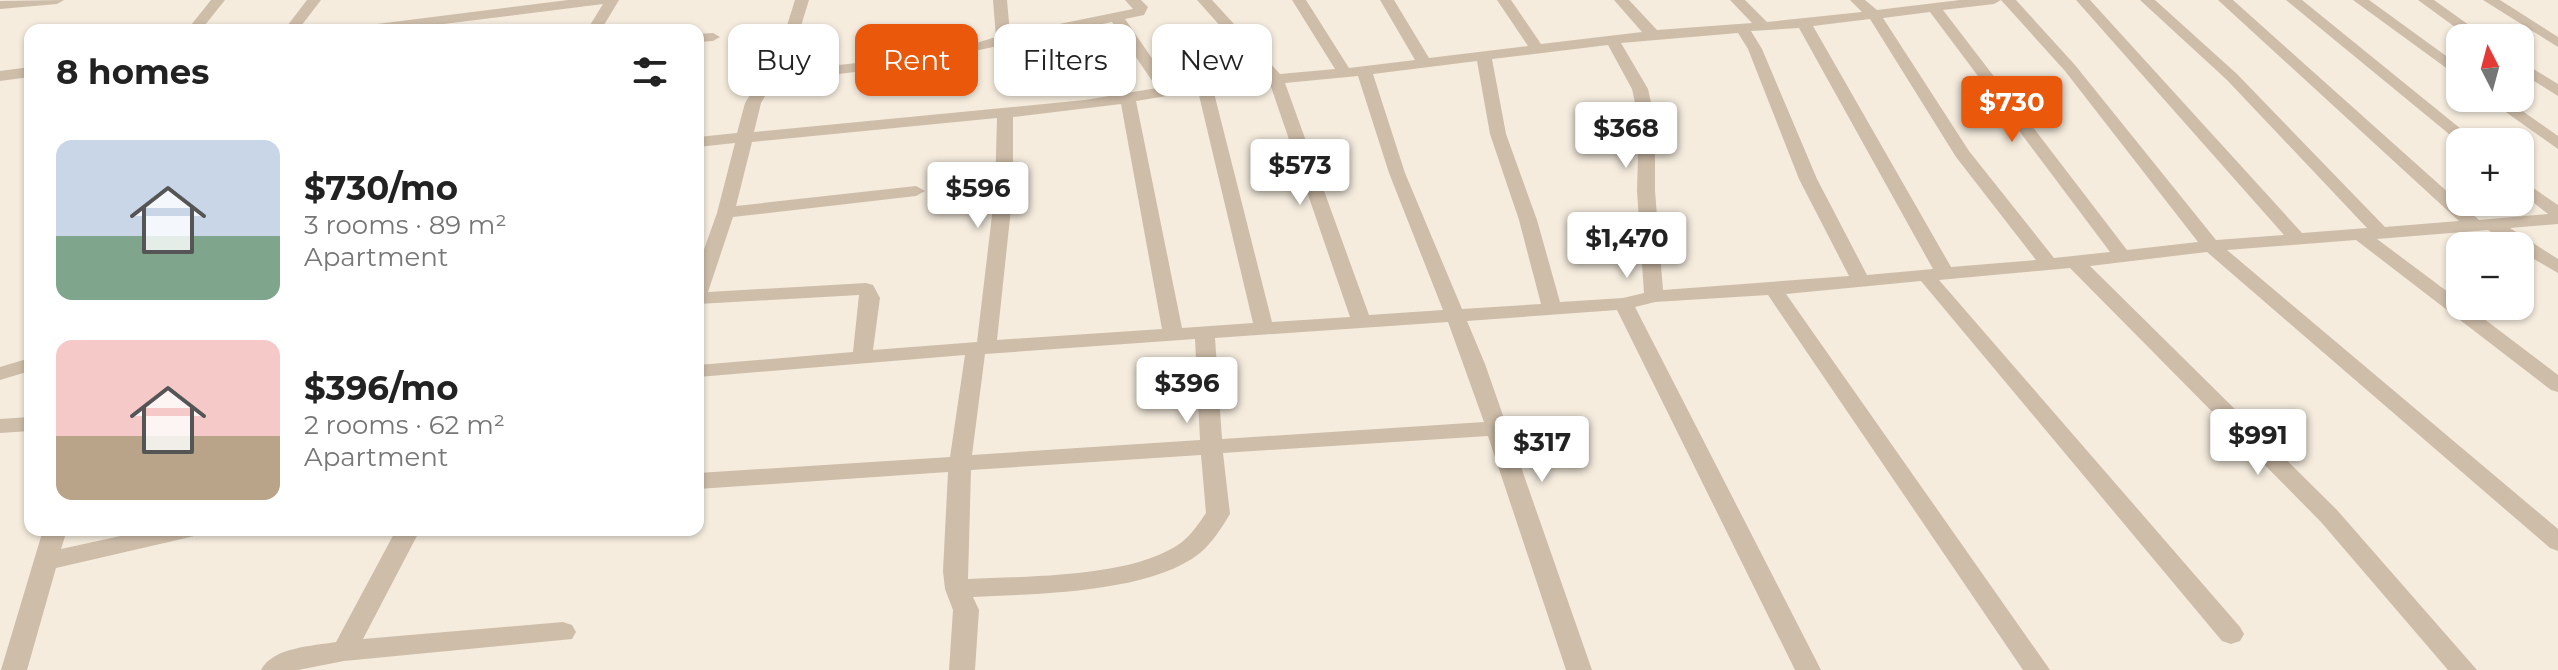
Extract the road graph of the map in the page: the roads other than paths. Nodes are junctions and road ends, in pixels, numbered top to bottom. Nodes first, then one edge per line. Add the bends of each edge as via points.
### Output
1 (57, 0) edge
2 (218, 0) edge
3 (314, 0) edge
4 (601, 0) edge
5 (612, 0) edge
6 (802, 0) edge
7 (1000, 0) edge
8 (1132, 0) edge
9 (1204, 0) edge
10 (1299, 0) edge
11 (1387, 0) edge
12 (1504, 0) edge
13 (1621, 0) edge
14 (1737, 0) edge
15 (1857, 0) edge
16 (2008, 0) edge
17 (2083, 0) edge
18 (2147, 0) edge
19 (2225, 0) edge
20 (2293, 0) edge
21 (2360, 0) edge
22 (2425, 0) edge
23 (2490, 0) edge
24 (1983, 1) edge
25 (541, 4) edge
26 (0, 5) edge
27 (1934, 8) junction
28 (1874, 15) junction
29 (1116, 17) junction
30 (1804, 23) junction
31 (199, 24) edge
32 (296, 24) edge
33 (403, 24) edge
34 (598, 24) edge
35 (795, 24) edge
36 (1002, 24) edge
37 (1083, 24) edge
38 (2460, 24) edge
39 (1763, 26) junction
40 (1742, 28) junction
41 (1653, 35) junction
42 (1612, 40) junction
43 (994, 43) edge
44 (2558, 43) edge
45 (1537, 49) junction
46 (1484, 56) junction
47 (2446, 63) edge
48 (1425, 64) junction
49 (1152, 69) edge
50 (839, 70) edge
51 (1364, 71) junction
52 (24, 73) edge
53 (1345, 73) junction
54 (2534, 75) edge
55 (0, 76) edge
56 (1272, 79) edge
57 (1276, 79) junction
58 (2558, 91) edge
59 (757, 96) edge
60 (1127, 96) joint
61 (1207, 96) edge
62 (2513, 112) edge
63 (1005, 113) junction
64 (2452, 128) edge
65 (743, 138) junction
66 (704, 141) edge
67 (2558, 144) edge
68 (916, 191) dead end
69 (2534, 196) edge
70 (726, 213) junction
71 (2558, 217) edge
72 (2484, 226) junction
73 (2371, 234) junction
74 (2297, 239) junction
75 (2211, 246) junction
76 (2123, 257) junction
77 (2075, 262) junction
78 (2049, 264) junction
79 (2558, 267) edge
80 (1935, 275) junction
81 (704, 278) edge
82 (1861, 281) junction
83 (1773, 289) junction
84 (704, 296) edge
85 (1654, 296) junction
86 (1624, 304) junction
87 (1552, 307) junction
88 (1454, 317) junction
89 (1362, 322) junction
90 (1264, 328) junction
91 (1205, 332) junction
92 (1173, 335) junction
93 (981, 348) junction
94 (862, 357) junction
95 (24, 366) edge
96 (704, 370) edge
97 (0, 374) edge
98 (2558, 385) edge
99 (24, 424) edge
100 (0, 426) edge
101 (1495, 428) junction
102 (1211, 447) junction
103 (960, 463) junction
104 (704, 481) edge
105 (53, 536) edge
106 (159, 536) edge
107 (405, 536) edge
108 (2558, 542) edge
109 (46, 561) junction
110 (957, 589) junction
111 (563, 632) dead end
112 (2231, 634) dead end
113 (344, 651) junction
114 (14, 670) edge
115 (274, 670) edge
116 (962, 670) edge
117 (1579, 670) edge
118 (1808, 670) edge
119 (2037, 670) edge
120 (2464, 670) edge

1 - 26 street
2 - 31 street
3 - 32 street
4 - 25 street
5 - 34 street
6 - 35 street
7 - 36 street
8 - 29 street via 1141,7 1139,12
9 - 57 street
10 - 53 street
11 - 48 street
12 - 45 street
13 - 41 street
14 - 39 street
15 - 28 street
16 - 75 street via 2070,68
17 - 74 street
18 - 73 street via 2232,77
19 - 72 street
20 - 64 street
21 - 47 street
22 - 38 street
23 - 44 street
24 - 27 street
25 - 33 street
27 - 28 street
27 - 76 street
28 - 30 street
28 - 78 street via 1962,153
29 - 37 street
29 - 49 street
30 - 39 street
30 - 80 street
39 - 40 street
40 - 41 street
40 - 82 street via 1808,179
41 - 42 street
42 - 45 street
42 - 85 street via 1640,89 1647,121
43 - 50 street via 945,57
45 - 46 street
46 - 48 street
46 - 87 street via 1498,134
48 - 51 street
51 - 53 street
51 - 88 street via 1397,173
52 - 55 street
53 - 57 street
54 - 58 street
56 - 57 street
57 - 89 street
59 - 65 street
60 - 63 street
60 - 92 street
61 - 90 street
62 - 67 street
63 - 65 street
63 - 93 street via 1006,168
65 - 66 street
65 - 70 street
68 - 70 street
69 - 71 street
70 - 81 street
71 - 72 street
72 - 73 street
72 - 79 street
73 - 74 street
73 - 98 street
74 - 75 street
75 - 76 street
75 - 108 street
76 - 77 street
77 - 78 street
77 - 120 street via 2329,516
78 - 80 street
80 - 82 street
80 - 112 street
82 - 83 street
83 - 85 street
83 - 119 street
84 - 94 street via 866,289 870,298
85 - 86 street
86 - 87 street
86 - 118 street
87 - 88 street
88 - 89 street
88 - 101 street
89 - 90 street
90 - 91 street
91 - 92 street
91 - 102 street
92 - 93 street
93 - 94 street
93 - 103 street
94 - 96 street
95 - 97 street
99 - 100 street
101 - 102 street
101 - 117 street
102 - 103 street
102 - 110 street via 1218,514 1189,550 1151,567 1059,583
103 - 104 street
103 - 110 street
105 - 109 street
106 - 109 street
107 - 113 street
109 - 114 street
110 - 116 street via 966,610
111 - 113 street
113 - 115 street via 299,658

